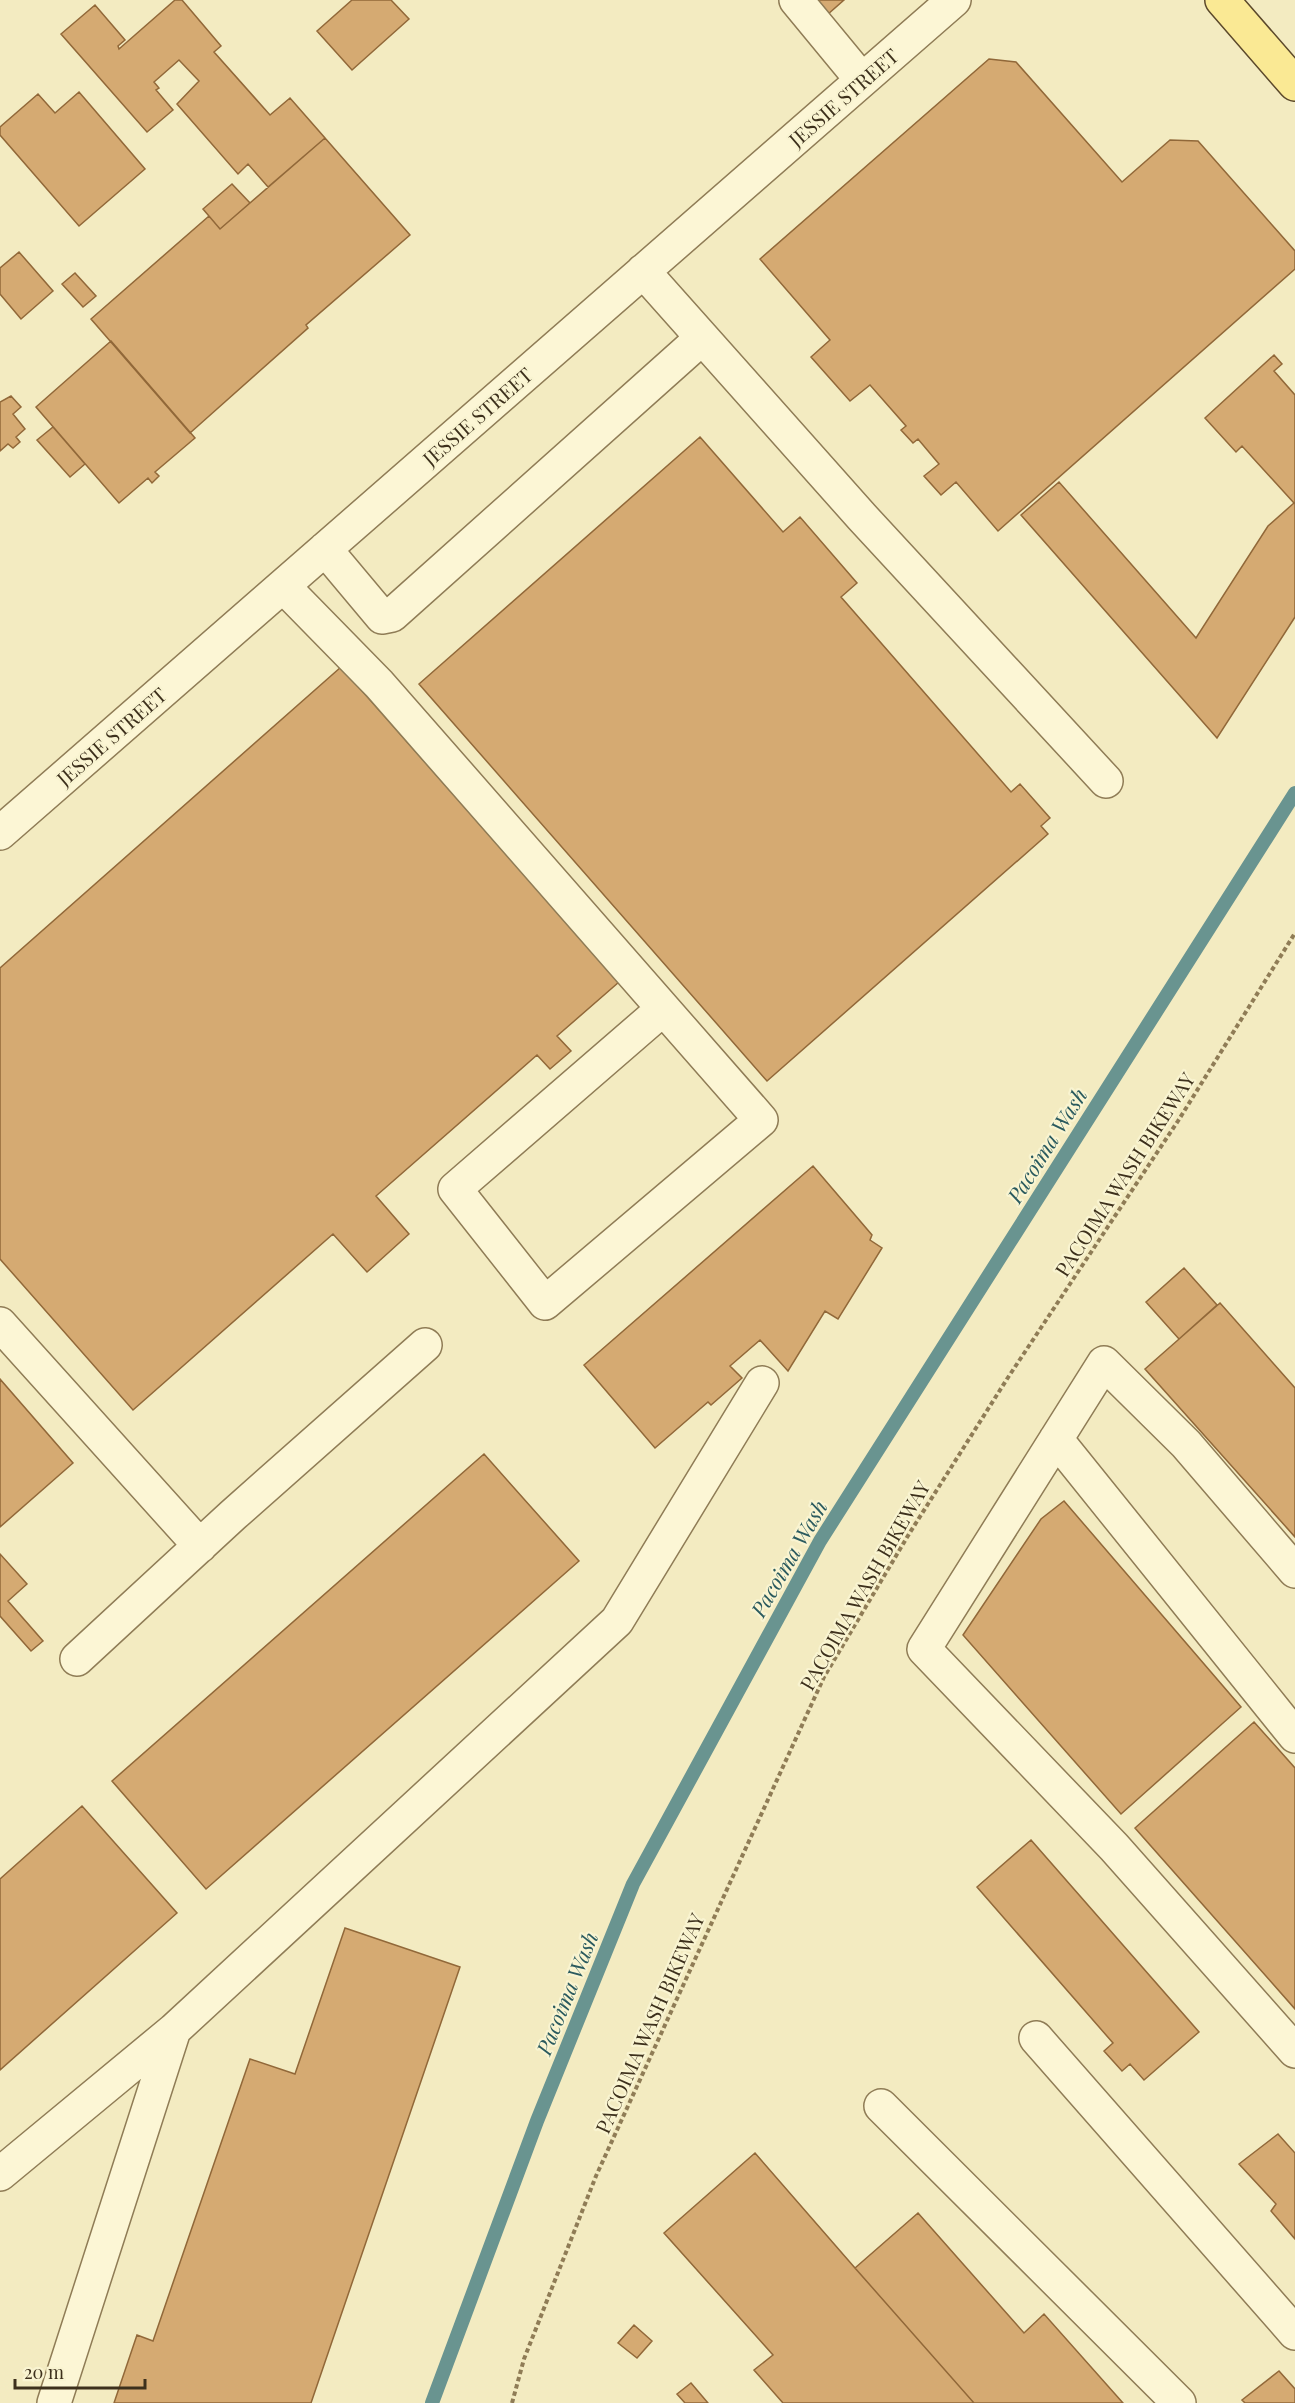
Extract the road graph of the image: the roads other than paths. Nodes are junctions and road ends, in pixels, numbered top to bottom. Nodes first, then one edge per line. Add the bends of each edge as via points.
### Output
1 (796, 0) edge
2 (954, 0) edge
3 (1222, 0) edge
4 (862, 80) junction
5 (1295, 84) edge
6 (643, 271) junction
7 (702, 338) junction
8 (325, 549) junction
9 (283, 586) junction
10 (1106, 782) dead end
11 (0, 833) edge
12 (663, 1009) junction
13 (0, 1324) edge
14 (425, 1345) dead end
15 (762, 1383) dead end
16 (1056, 1439) junction
17 (200, 1546) junction
18 (1295, 1571) edge
19 (77, 1659) dead end
20 (1295, 1736) edge
21 (174, 2030) junction
22 (1036, 2038) dead end
23 (1295, 2051) edge
24 (881, 2106) dead end
25 (0, 2174) edge
26 (1295, 2333) edge
27 (54, 2403) edge
28 (1179, 2403) edge

1 - 4 street
2 - 4 street, JESSIE STREET
3 - 5 main road
4 - 6 street, JESSIE STREET
6 - 7 street
6 - 8 street, JESSIE STREET
7 - 8 street via 392,615 382,617
7 - 10 street
8 - 9 street, JESSIE STREET
9 - 11 street, JESSIE STREET
9 - 12 street via 379,684
12 - 12 street via 761,1120 545,1303 455,1189
13 - 17 street
14 - 17 street
15 - 21 street via 617,1621
16 - 18 street via 1104,1363 1186,1443
16 - 20 street
16 - 23 street via 924,1650 1114,1847
17 - 19 street
21 - 25 street
21 - 27 street
22 - 26 street
24 - 28 street

